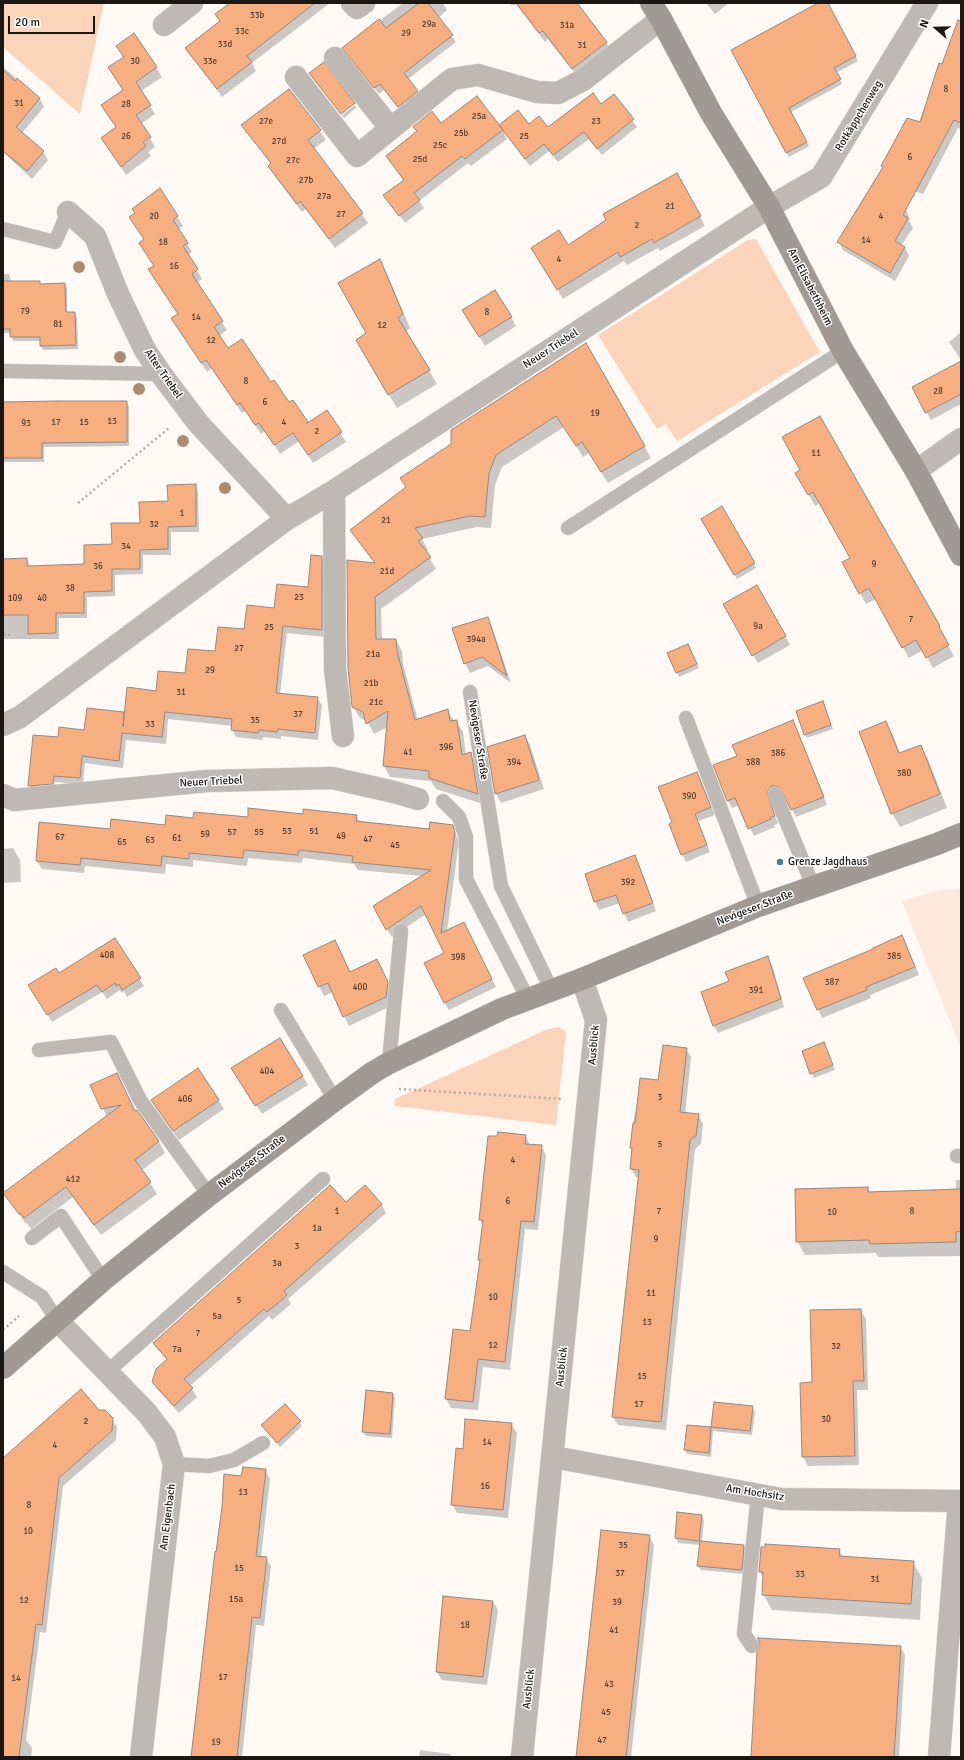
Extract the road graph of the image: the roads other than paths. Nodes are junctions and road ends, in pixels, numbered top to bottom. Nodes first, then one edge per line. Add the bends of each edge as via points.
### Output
1 (192, 3) edge
2 (352, 3) edge
3 (364, 3) edge
4 (928, 3) edge
5 (656, 11) edge
6 (164, 25) dead end
7 (335, 58) dead end
8 (296, 77) dead end
9 (390, 128) junction
10 (768, 207) junction
11 (68, 212) joint
12 (3, 229) edge
13 (843, 351) junction
14 (3, 371) edge
15 (161, 374) junction
16 (961, 439) edge
17 (916, 471) junction
18 (334, 491) junction
19 (287, 519) junction
20 (568, 528) dead end
21 (961, 555) edge
22 (470, 692) dead end
23 (686, 718) dead end
24 (3, 725) edge
25 (343, 736) dead end
26 (775, 794) dead end
27 (3, 795) edge
28 (418, 799) dead end
29 (443, 801) dead end
30 (961, 834) edge
31 (937, 844) junction
32 (961, 851) edge
33 (813, 886) junction
34 (758, 906) junction
35 (401, 931) dead end
36 (582, 979) junction
37 (552, 990) junction
38 (528, 999) junction
39 (281, 1010) dead end
40 (39, 1050) dead end
41 (381, 1068) junction
42 (335, 1100) junction
43 (323, 1179) dead end
44 (209, 1195) junction
45 (32, 1238) dead end
46 (3, 1272) edge
47 (103, 1280) junction
48 (57, 1320) junction
49 (3, 1368) edge
50 (106, 1373) junction
51 (263, 1443) dead end
52 (553, 1457) junction
53 (174, 1464) junction
54 (758, 1494) junction
55 (960, 1501) edge
56 (752, 1646) dead end
57 (141, 1757) edge
58 (522, 1757) edge
59 (939, 1757) edge

1 - 6 street
2 - 3 street via 357,8
4 - 10 street, Rotkäppchenweg via 821,177
5 - 9 street, Am Elisabethheim via 583,80 558,93 537,92 478,75 452,78
5 - 10 main road, Am Elisabethheim via 711,113
7 - 9 street
8 - 9 street, Am Elisabethheim via 357,156
10 - 13 main road, Am Elisabethheim
10 - 18 street, Neuer Triebel
11 - 12 lane via 55,242
11 - 15 street, Alter Triebel via 95,236 118,294 145,350
13 - 17 main road, Am Elisabethheim
13 - 20 lane
14 - 15 lane
15 - 19 street, Alter Triebel via 198,423
16 - 17 street
17 - 21 main road, Am Elisabethheim
18 - 19 street, Neuer Triebel
18 - 25 street via 335,669
19 - 24 street, Neuer Triebel via 20,717
22 - 37 lane, Nevigeser Straße via 502,886
23 - 34 lane
26 - 33 lane
27 - 28 street, Neuer Triebel via 14,800 207,781 332,778
29 - 38 lane via 459,817 466,837 466,880
30 - 31 main road, Nevigeser Straße
31 - 32 main road
31 - 33 main road, Nevigeser Straße
33 - 34 main road, Nevigeser Straße
34 - 36 main road, Nevigeser Straße
35 - 41 lane
36 - 37 main road, Nevigeser Straße
36 - 52 street, Ausblick via 596,1020
37 - 38 main road, Nevigeser Straße
38 - 41 main road, Nevigeser Straße via 495,1012
39 - 42 lane
40 - 44 lane via 111,1042 140,1100
41 - 42 main road, Nevigeser Straße
42 - 44 main road, Nevigeser Straße
43 - 50 lane
44 - 47 main road, Nevigeser Straße
45 - 47 lane via 61,1216
46 - 48 lane via 42,1297
47 - 48 main road, Nevigeser Straße
48 - 49 main road, Nevigeser Straße
48 - 50 street, Am Eigenbach
50 - 53 street, Am Eigenbach via 152,1419 165,1437
51 - 53 lane via 234,1460 209,1466
52 - 54 street, Am Hochsitz
52 - 58 street, Ausblick
53 - 57 street, Am Eigenbach
54 - 55 street, Am Hochsitz via 781,1499
54 - 56 lane via 744,1634
55 - 59 street, Am Hochsitz

